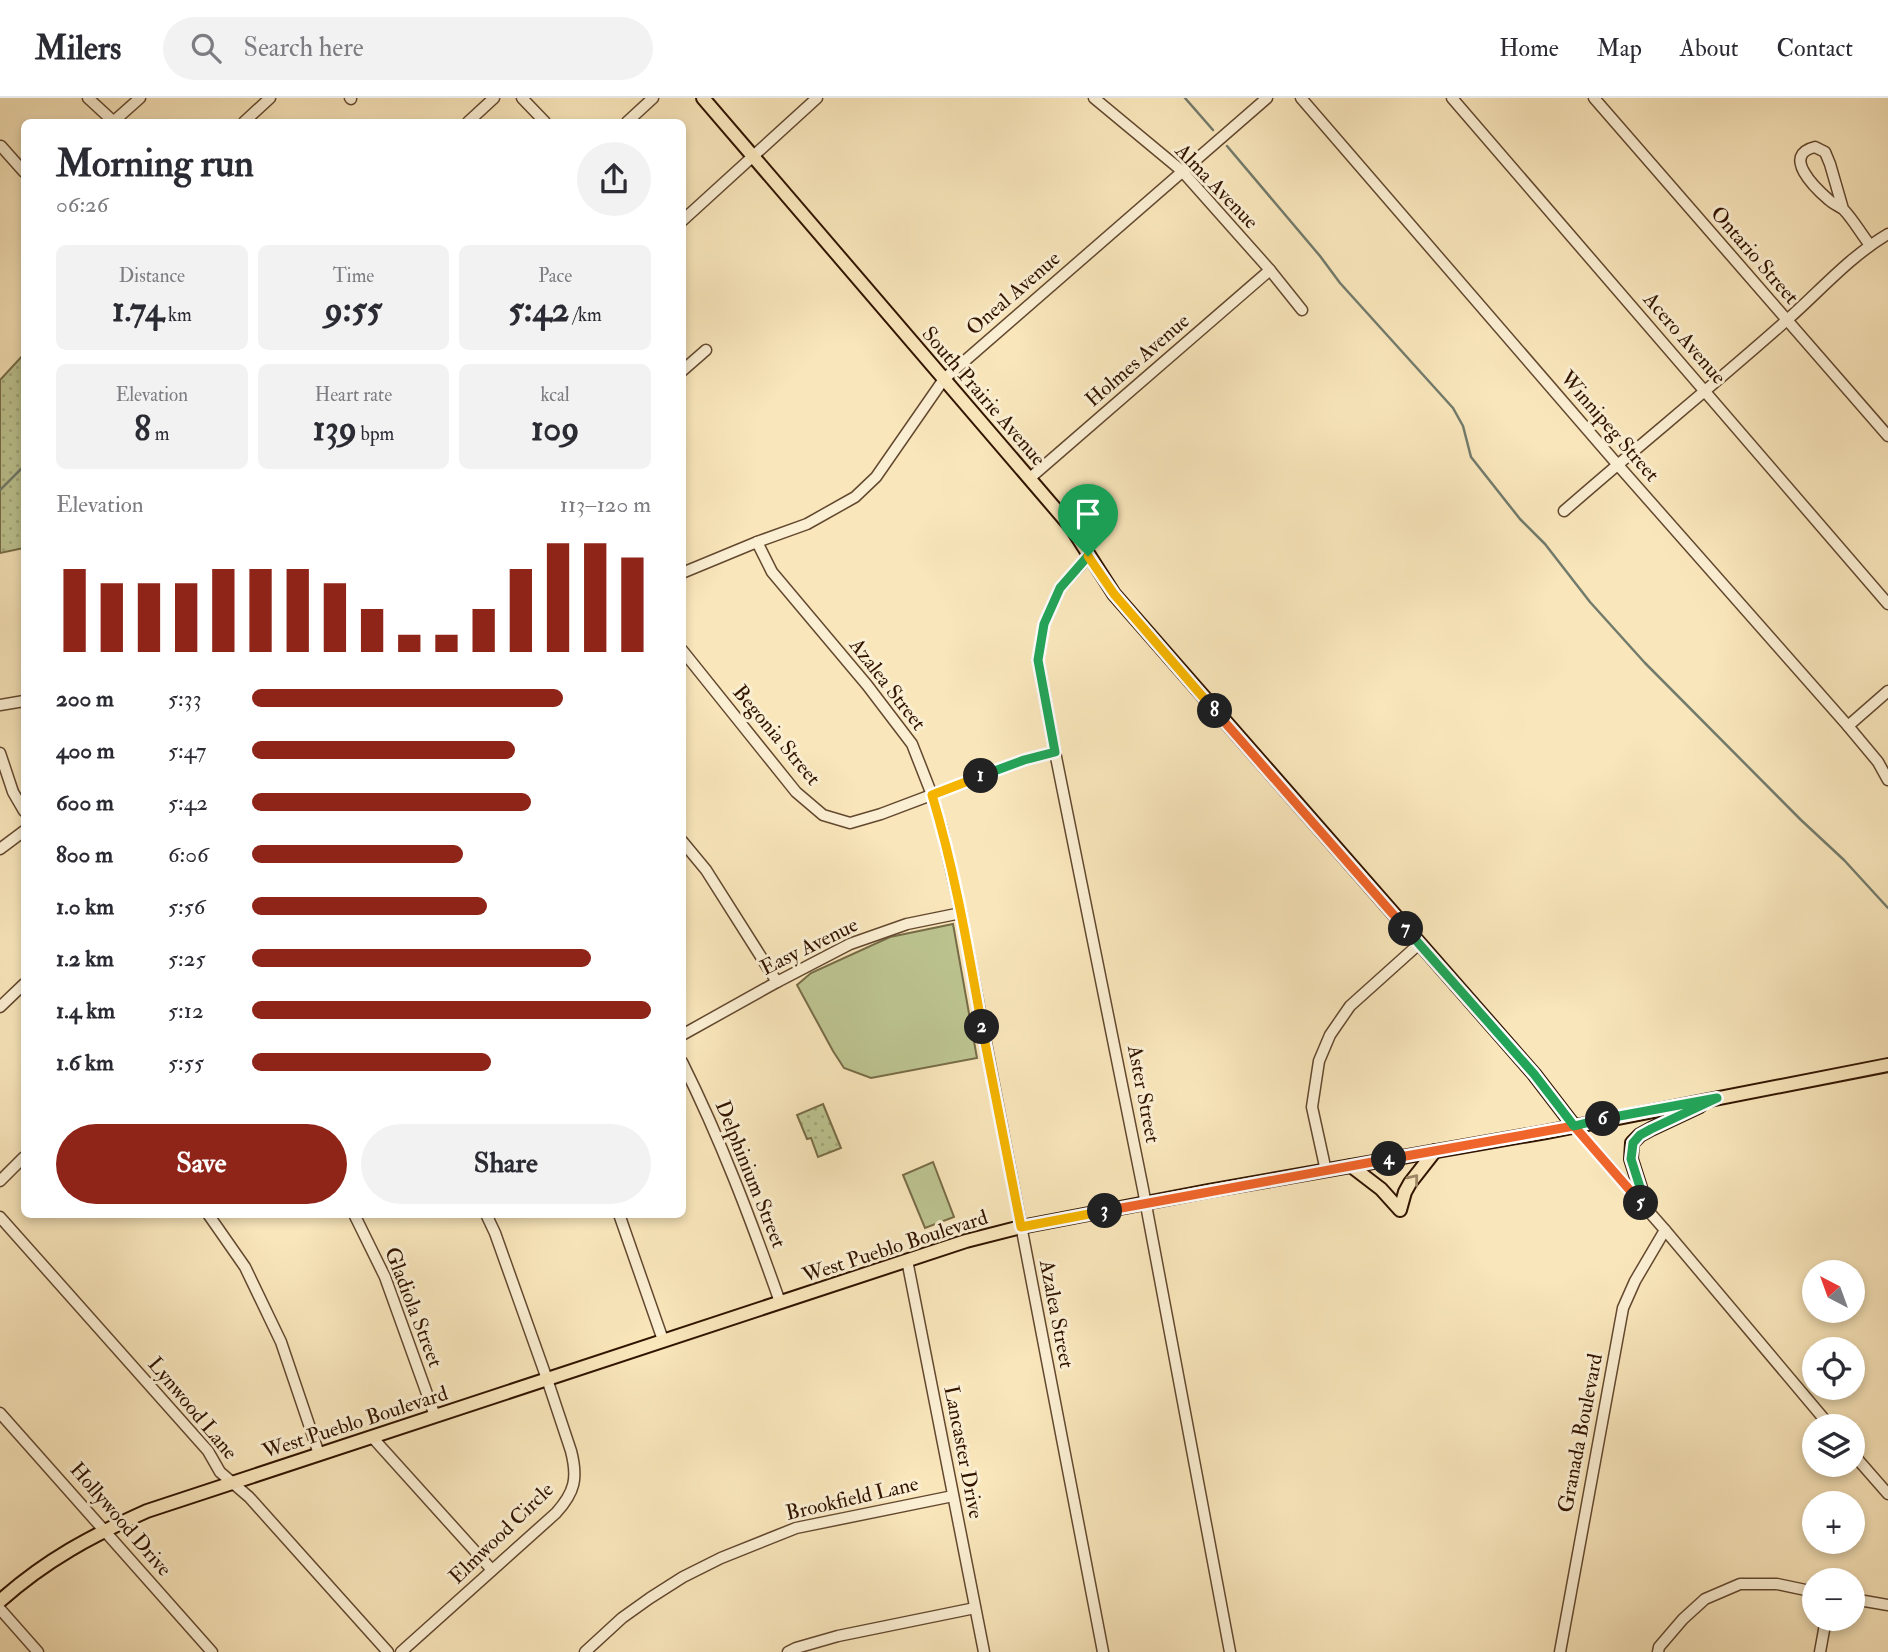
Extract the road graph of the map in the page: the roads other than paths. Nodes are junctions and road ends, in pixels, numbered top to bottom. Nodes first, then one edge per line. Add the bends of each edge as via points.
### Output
1 (88, 98) edge
2 (140, 98) edge
3 (270, 98) edge
4 (494, 98) edge
5 (653, 98) edge
6 (703, 98) edge
7 (817, 98) edge
8 (1094, 98) edge
9 (1267, 98) edge
10 (1301, 98) edge
11 (1452, 98) edge
12 (1594, 98) edge
13 (528, 100) edge
14 (110, 119) edge
15 (116, 119) edge
16 (247, 119) edge
17 (471, 119) edge
18 (543, 119) edge
19 (631, 119) edge
20 (1, 146) edge
21 (753, 155) junction
22 (21, 169) edge
23 (1182, 171) junction
24 (1843, 209) junction
25 (686, 217) edge
26 (1888, 234) edge
27 (1870, 245) junction
28 (1270, 270) junction
29 (1302, 310) dead end
30 (1787, 320) junction
31 (706, 349) dead end
32 (686, 367) edge
33 (944, 379) junction
34 (1704, 390) junction
35 (1888, 436) edge
36 (1617, 464) junction
37 (1030, 478) junction
38 (1564, 511) dead end
39 (757, 542) junction
40 (1088, 556) junction
41 (686, 571) edge
42 (1888, 604) edge
43 (686, 655) edge
44 (1888, 691) edge
45 (21, 702) edge
46 (0, 705) edge
47 (1848, 726) junction
48 (1055, 752) junction
49 (0, 753) edge
50 (1888, 780) edge
51 (932, 795) junction
52 (21, 806) edge
53 (21, 833) edge
54 (686, 846) edge
55 (0, 849) edge
56 (961, 913) junction
57 (1419, 944) junction
58 (778, 982) junction
59 (21, 987) edge
60 (0, 1007) edge
61 (686, 1033) edge
62 (1888, 1065) edge
63 (686, 1070) edge
64 (1717, 1098) junction
65 (1574, 1126) junction
66 (1436, 1151) junction
67 (21, 1160) edge
68 (1351, 1166) junction
69 (1326, 1171) junction
70 (0, 1181) edge
71 (1145, 1203) junction
72 (1647, 1209) junction
73 (0, 1217) edge
74 (211, 1218) edge
75 (356, 1218) edge
76 (488, 1218) edge
77 (620, 1218) edge
78 (1021, 1227) junction
79 (1665, 1230) junction
80 (907, 1260) junction
81 (780, 1302) junction
82 (663, 1340) junction
83 (547, 1379) junction
84 (0, 1413) edge
85 (1820, 1414) edge
86 (435, 1416) junction
87 (372, 1437) junction
88 (319, 1454) junction
89 (1865, 1468) edge
90 (233, 1482) junction
91 (1888, 1494) edge
92 (953, 1496) junction
93 (105, 1529) junction
94 (492, 1570) junction
95 (1802, 1589) edge
96 (0, 1601) edge
97 (1865, 1601) edge
98 (1888, 1605) edge
99 (975, 1608) junction
100 (0, 1609) edge
101 (1824, 1631) edge
102 (38, 1652) edge
103 (212, 1652) edge
104 (388, 1652) edge
105 (401, 1652) edge
106 (584, 1652) edge
107 (788, 1652) edge
108 (984, 1652) edge
109 (1103, 1652) edge
110 (1230, 1652) edge
111 (1560, 1652) edge
112 (1658, 1652) edge
113 (1820, 1652) edge

1 - 14 street
2 - 15 street
3 - 16 street
4 - 17 street
5 - 19 street
6 - 21 main road, South Prairie Avenue
7 - 21 street
8 - 23 street, Alma Avenue
9 - 23 street, Oneal Avenue
10 - 36 street, Winnipeg Street
11 - 34 street, Acero Avenue
12 - 30 street, Ontario Street
13 - 18 street
20 - 22 street
21 - 25 street
21 - 33 main road, South Prairie Avenue
23 - 28 street, Alma Avenue
23 - 33 street, Oneal Avenue
24 - 24 street via 1829,201 1804,173 1800,157 1808,148 1825,152
24 - 27 street
26 - 27 street
27 - 30 street
28 - 29 street, Alma Avenue
28 - 37 street, Holmes Avenue
30 - 34 street
30 - 35 street, Ontario Street
31 - 32 street
33 - 37 main road, South Prairie Avenue
33 - 39 street, Oneal Avenue via 876,477 855,497 807,524
34 - 36 street
34 - 42 street, Acero Avenue
36 - 38 street
36 - 47 street, Winnipeg Street
37 - 40 main road, South Prairie Avenue via 1071,527
39 - 41 street, Oneal Avenue
39 - 51 street, Azalea Street via 772,572 912,744
40 - 48 street, Aster Street via 1060,588 1044,624 1038,660
40 - 57 main road, South Prairie Avenue via 1114,594
43 - 51 street, Begonia Street via 796,792 823,815 850,823
44 - 47 street
45 - 46 street
47 - 50 street, Winnipeg Street
48 - 51 street, Begonia Street
48 - 71 street, Aster Street
49 - 52 street
51 - 56 street, Azalea Street
53 - 55 street
54 - 58 street
56 - 58 street, Easy Avenue via 907,923 850,944
56 - 78 street, Azalea Street
57 - 65 main road, South Prairie Avenue
57 - 69 street via 1350,1006 1319,1061 1312,1107
58 - 61 street, Easy Avenue
59 - 60 street
62 - 64 main road, West Pueblo Boulevard
63 - 81 street, Delphinium Street via 746,1206
64 - 65 main road, West Pueblo Boulevard
64 - 72 main road via 1651,1129 1633,1143 1631,1159
65 - 66 main road, West Pueblo Boulevard
65 - 72 street, South Prairie Avenue
66 - 68 main road, West Pueblo Boulevard
68 -> 66 main road via 1386,1193 1399,1210 1410,1183
67 - 70 street
68 - 69 main road, West Pueblo Boulevard
69 - 71 main road, West Pueblo Boulevard
71 - 78 main road, West Pueblo Boulevard
71 - 110 street, Aster Street
72 - 79 street, South Prairie Avenue
73 - 90 street, Lynwood Lane
74 - 88 street via 245,1267 281,1342
75 - 86 street, Gladiola Street via 385,1277
76 - 83 street, Elmwood Circle
77 - 82 street
78 - 80 main road, West Pueblo Boulevard
78 - 109 street, Azalea Street
79 - 85 street, South Prairie Avenue
79 - 111 street, Granada Boulevard via 1623,1308
80 - 81 main road, West Pueblo Boulevard
80 - 92 street, Lancaster Drive
81 - 82 main road, West Pueblo Boulevard
82 - 83 main road, West Pueblo Boulevard
83 - 86 main road, West Pueblo Boulevard
83 - 94 street, Elmwood Circle via 575,1464 574,1484 555,1513
84 - 93 street, Hollywood Drive
86 - 87 main road, West Pueblo Boulevard
87 - 88 main road, West Pueblo Boulevard
87 - 94 street
88 - 90 main road, West Pueblo Boulevard
89 - 91 street
90 - 93 main road, West Pueblo Boulevard
90 - 104 street, Lynwood Lane
92 - 99 street, Lancaster Drive
92 - 106 street, Brookfield Lane via 796,1528 721,1558 650,1598
93 - 96 main road, West Pueblo Boulevard via 42,1566
93 - 103 street, Hollywood Drive
94 - 105 street, Elmwood Circle
95 - 112 street via 1740,1584 1705,1599
97 - 98 street
99 - 107 street via 838,1636
99 - 108 street, Lancaster Drive
100 - 102 street
101 - 113 street

